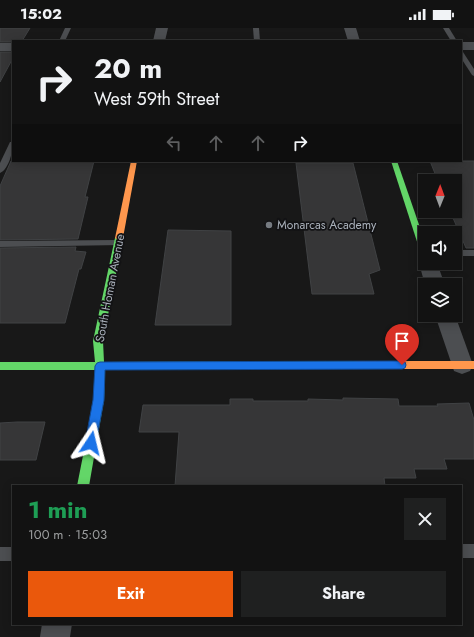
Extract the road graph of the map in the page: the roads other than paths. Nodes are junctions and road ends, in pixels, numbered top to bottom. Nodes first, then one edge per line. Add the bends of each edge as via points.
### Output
1 (68, 28) edge
2 (162, 28) edge
3 (256, 28) edge
4 (350, 28) edge
5 (446, 28) edge
6 (62, 40) edge
7 (159, 40) edge
8 (257, 40) edge
9 (354, 40) edge
10 (453, 40) edge
11 (462, 46) edge
12 (474, 46) edge
13 (0, 47) edge
14 (12, 47) edge
15 (462, 55) edge
16 (474, 74) edge
17 (12, 146) edge
18 (134, 162) edge
19 (394, 162) edge
20 (0, 171) edge
21 (418, 232) edge
22 (118, 243) junction
23 (0, 244) edge
24 (462, 253) edge
25 (474, 253) edge
26 (448, 322) edge
27 (468, 365) edge
28 (0, 366) edge
29 (100, 366) junction
30 (83, 485) edge
31 (474, 550) edge
32 (462, 551) edge
33 (0, 554) edge
34 (12, 554) edge
35 (57, 625) edge
36 (54, 637) edge

1 - 6 lane
2 - 7 street
3 - 8 lane
4 - 9 street
5 - 10 lane
11 - 12 street
13 - 14 street
15 - 16 lane
17 - 20 lane
18 - 22 street, South Homan Avenue
19 - 21 street
22 - 23 lane
22 - 29 street, South Homan Avenue via 98,341
24 - 25 lane
26 - 27 street
27 - 29 street
28 - 29 street
29 - 30 street, South Homan Avenue via 98,400
31 - 32 lane
33 - 34 lane
35 - 36 street

